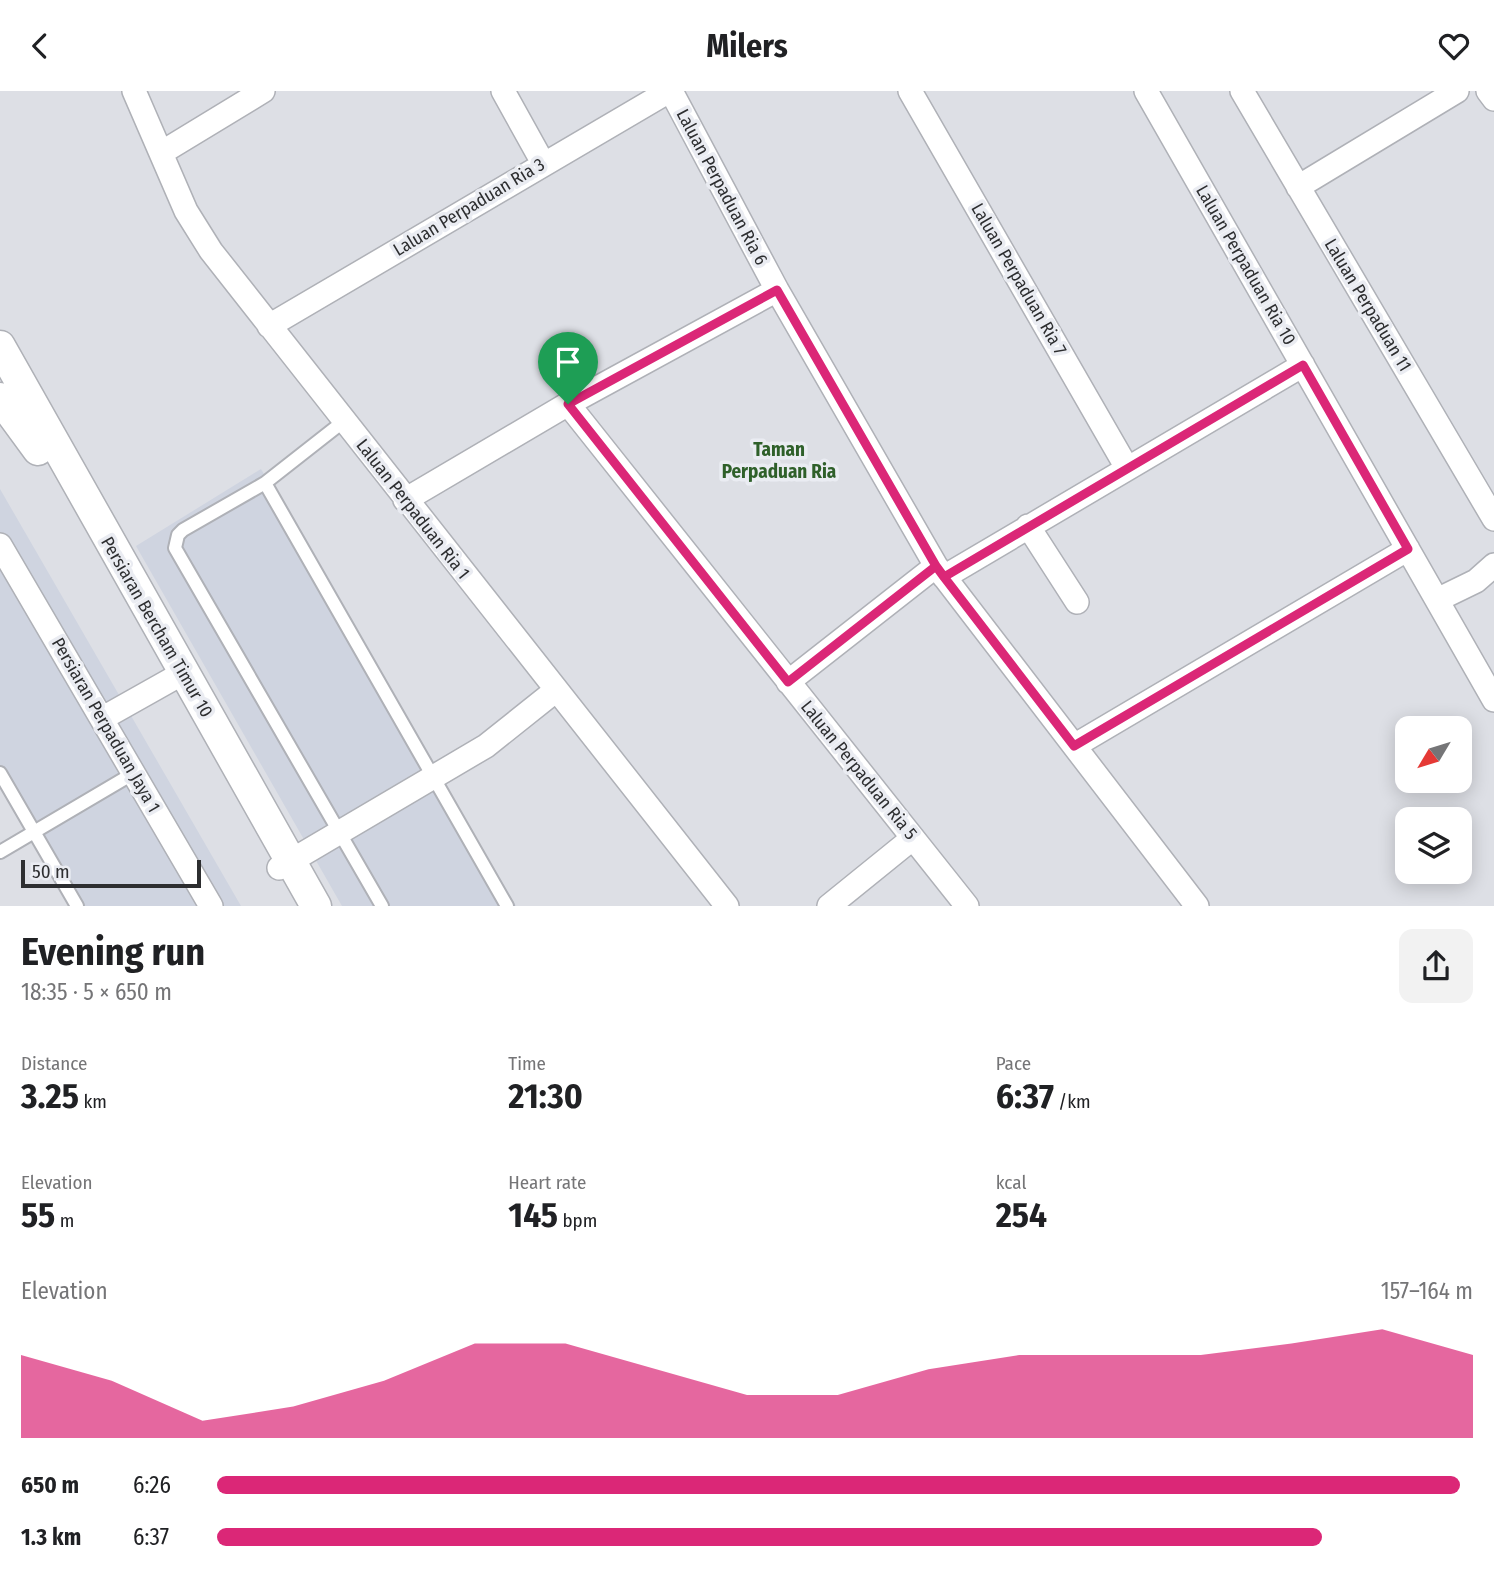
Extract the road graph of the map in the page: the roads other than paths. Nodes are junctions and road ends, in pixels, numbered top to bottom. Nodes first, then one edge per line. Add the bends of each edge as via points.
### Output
1 (134, 91) edge
2 (263, 91) edge
3 (503, 91) edge
4 (670, 91) edge
5 (910, 91) edge
6 (1146, 91) edge
7 (1242, 91) edge
8 (1457, 91) edge
9 (1488, 91) edge
10 (1494, 99) edge
11 (161, 153) junction
12 (543, 163) junction
13 (1298, 187) junction
14 (777, 290) junction
15 (270, 326) junction
16 (2, 364) edge
17 (1303, 365) junction
18 (0, 398) edge
19 (568, 404) junction
20 (344, 421) junction
21 (40, 453) junction
22 (1127, 468) junction
23 (265, 483) junction
24 (405, 499) junction
25 (1494, 519) edge
26 (1028, 526) junction
27 (0, 545) edge
28 (1408, 549) junction
29 (1494, 565) edge
30 (940, 572) junction
31 (1437, 600) junction
32 (1077, 602) dead end
33 (177, 677) junction
34 (788, 682) junction
35 (555, 691) junction
36 (1494, 700) edge
37 (103, 718) junction
38 (1074, 746) junction
39 (0, 773) edge
40 (134, 773) junction
41 (432, 779) junction
42 (33, 830) junction
43 (340, 833) junction
44 (913, 838) junction
45 (0, 852) edge
46 (285, 865) junction
47 (77, 906) edge
48 (211, 906) edge
49 (301, 906) edge
50 (316, 906) edge
51 (382, 906) edge
52 (507, 906) edge
53 (727, 906) edge
54 (829, 906) edge
55 (967, 906) edge
56 (1197, 906) edge

1 - 11 street, Laluan Perpaduan Ria 1
2 - 11 street
3 - 12 street
4 - 12 street, Laluan Perpaduan Ria 3
4 - 14 street, Laluan Perpaduan Ria 6
5 - 22 street, Laluan Perpaduan Ria 7
6 - 17 street, Laluan Perpaduan Ria 10
7 - 13 street, Laluan Perpaduan 11
8 - 13 street
9 - 10 street
11 - 15 street, Laluan Perpaduan Ria 1 via 192,221
12 - 15 street, Laluan Perpaduan Ria 3
13 - 25 street, Laluan Perpaduan 11
14 - 19 street
14 - 30 street, Laluan Perpaduan Ria 6
15 - 20 street, Laluan Perpaduan Ria 1
16 - 21 street, Persiaran Bercham Timur 10
16 - 33 street, Persiaran Bercham Timur 10
17 - 22 street
17 - 28 street, Laluan Perpaduan Ria 10
18 - 21 street
19 - 24 street
19 - 34 street, Laluan Perpaduan Ria 5
20 - 23 lane
20 - 24 street, Laluan Perpaduan Ria 1
21 - 33 street, Persiaran Bercham Timur 10
22 - 26 street
23 - 41 lane
23 - 43 lane via 183,530 175,548
24 - 35 street, Laluan Perpaduan Ria 1
26 - 30 street
26 - 32 street
27 - 37 street, Persiaran Perpaduan Jaya 1
28 - 31 street, Laluan Perpaduan Ria 10
28 - 38 street
29 - 31 street
30 - 34 street
30 - 38 street, Laluan Perpaduan Ria 6
31 - 36 street, Laluan Perpaduan Ria 10
33 - 37 street
33 - 46 street, Persiaran Bercham Timur 10
34 - 44 street, Laluan Perpaduan Ria 5
35 - 41 street via 486,746
35 - 53 street, Laluan Perpaduan Ria 1
37 - 40 street, Persiaran Perpaduan Jaya 1
38 - 56 street, Laluan Perpaduan Ria 6
39 - 42 lane
40 - 42 lane
40 - 48 street, Persiaran Perpaduan Jaya 1
41 - 43 street
41 - 52 lane
42 - 45 lane
42 - 47 lane
43 - 46 street
43 - 51 lane
44 - 54 street
44 - 55 street, Laluan Perpaduan Ria 5
46 - 49 street, Persiaran Bercham Timur 10
46 - 50 street, Persiaran Bercham Timur 10

